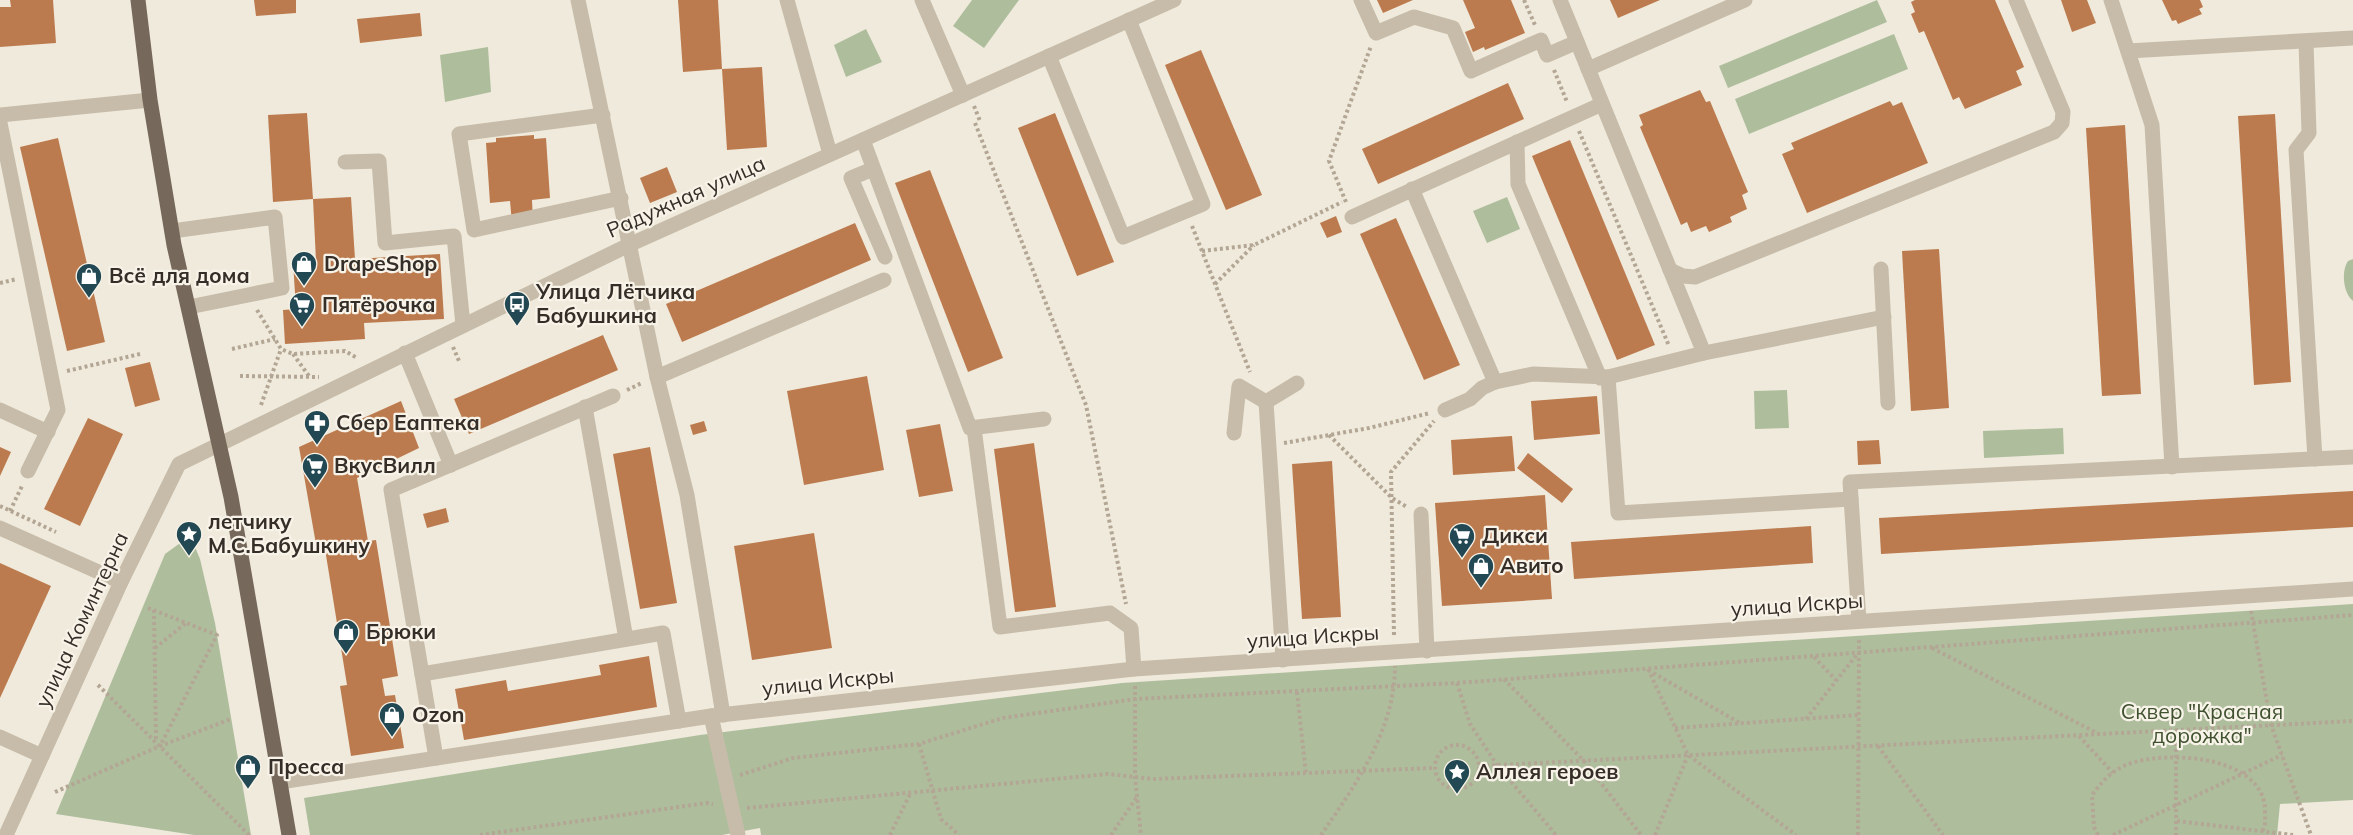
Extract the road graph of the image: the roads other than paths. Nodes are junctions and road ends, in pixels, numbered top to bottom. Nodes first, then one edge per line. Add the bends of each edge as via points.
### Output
1 (138, 0) edge
2 (578, 0) edge
3 (787, 0) edge
4 (922, 0) edge
5 (1174, 0) edge
6 (1361, 0) edge
7 (1560, 0) edge
8 (1745, 0) edge
9 (2016, 0) edge
10 (2111, 0) edge
11 (1129, 20) junction
12 (2353, 38) edge
13 (1576, 42) junction
14 (2306, 42) junction
15 (2128, 51) junction
16 (1049, 56) junction
17 (1588, 69) junction
18 (963, 95) junction
19 (150, 100) junction
20 (1602, 104) junction
21 (0, 115) edge
22 (603, 115) junction
23 (0, 123) edge
24 (863, 140) junction
25 (1517, 142) junction
26 (830, 154) junction
27 (345, 162) dead end
28 (873, 169) junction
29 (1412, 189) junction
30 (621, 198) junction
31 (1352, 217) road end
32 (172, 231) junction
33 (631, 244) junction
34 (885, 257) dead end
35 (1881, 269) dead end
36 (1670, 270) junction
37 (884, 280) dead end
38 (189, 307) junction
39 (1884, 317) junction
40 (463, 325) junction
41 (405, 353) junction
42 (1704, 353) junction
43 (657, 377) junction
44 (1604, 377) junction
45 (1495, 382) junction
46 (1297, 383) dead end
47 (613, 396) road end
48 (1266, 402) junction
49 (1888, 402) dead end
50 (585, 407) junction
51 (0, 410) edge
52 (1445, 410) road end
53 (1044, 419) dead end
54 (974, 428) junction
55 (48, 432) junction
56 (1234, 433) dead end
57 (219, 443) junction
58 (2353, 457) edge
59 (2315, 459) junction
60 (451, 465) junction
61 (2172, 467) junction
62 (28, 471) road end
63 (1851, 499) junction
64 (1421, 514) road end
65 (0, 528) edge
66 (121, 582) junction
67 (2353, 589) edge
68 (1859, 621) junction
69 (626, 639) junction
70 (1427, 651) junction
71 (1283, 660) junction
72 (1134, 669) junction
73 (422, 674) junction
74 (717, 715) junction
75 (679, 721) junction
76 (0, 737) edge
77 (42, 756) junction
78 (436, 758) junction
79 (280, 782) junction
80 (6, 835) edge
81 (289, 835) edge
82 (738, 835) edge

1 - 19 main road
2 - 22 street
3 - 26 street
4 - 18 street
5 - 11 street, Радужная улица
6 - 13 street via 1376,33 1414,16 1453,28 1471,71 1541,40 1547,55
7 - 13 street
8 - 17 street
9 - 36 street via 2063,112 2062,123 2054,132 1695,277
10 - 15 street
11 - 16 street, Радужная улица
11 - 16 street via 1203,204 1123,237
12 - 14 street
13 - 17 street
14 - 15 street
14 - 59 street via 2309,133 2296,150
15 - 61 street via 2152,125
16 - 18 street, Радужная улица
17 - 20 street
18 - 24 street, Радужная улица
19 - 21 street
19 - 32 main road
20 - 25 street
20 - 36 street
22 - 30 street
22 - 30 street via 459,134 474,231
23 - 55 street via 58,410
24 - 26 street, Радужная улица
24 - 28 street
25 - 29 street
25 - 44 street via 1518,184
26 - 33 street, Радужная улица
27 - 40 street via 379,161 385,243 454,236
28 - 34 street via 851,178
28 - 54 street via 970,428
29 - 31 street
29 - 45 street
30 - 33 street
32 - 38 main road
32 - 38 street via 275,217 282,288
33 - 40 street, Радужная улица
33 - 43 street
35 - 39 street
36 - 42 street
37 - 43 street
38 - 57 main road
39 - 42 street
39 - 49 street
40 - 41 street, Радужная улица
41 - 57 street, Радужная улица
41 - 60 street
42 - 44 street
43 - 74 street via 687,495
44 - 45 street via 1533,374
44 - 63 street via 1618,513
45 - 52 street
46 - 48 street
47 - 50 street
48 - 56 street via 1239,386
48 - 71 street
50 - 60 street
50 - 69 street
51 - 55 street
53 - 54 street
54 - 72 street via 1000,627 1110,613 1131,628
55 - 62 street
57 - 66 street, улица Коминтерна via 179,464
57 - 79 main road
58 - 59 street
59 - 61 street
60 - 73 street via 391,490
61 - 63 street via 1850,482
63 - 68 street
64 - 70 street
65 - 66 street
66 - 77 street, улица Коминтерна
67 - 68 street, улица Искры
68 - 70 street, улица Искры
69 - 73 street
69 - 75 street via 663,633
70 - 71 street, улица Искры
71 - 72 street, улица Искры
72 - 74 street, улица Искры
73 - 78 street
74 - 75 street, улица Искры
74 - 82 street
75 - 78 street, улица Искры
76 - 77 street
77 - 80 street, улица Коминтерна
78 - 79 street, улица Искры
79 - 81 main road

